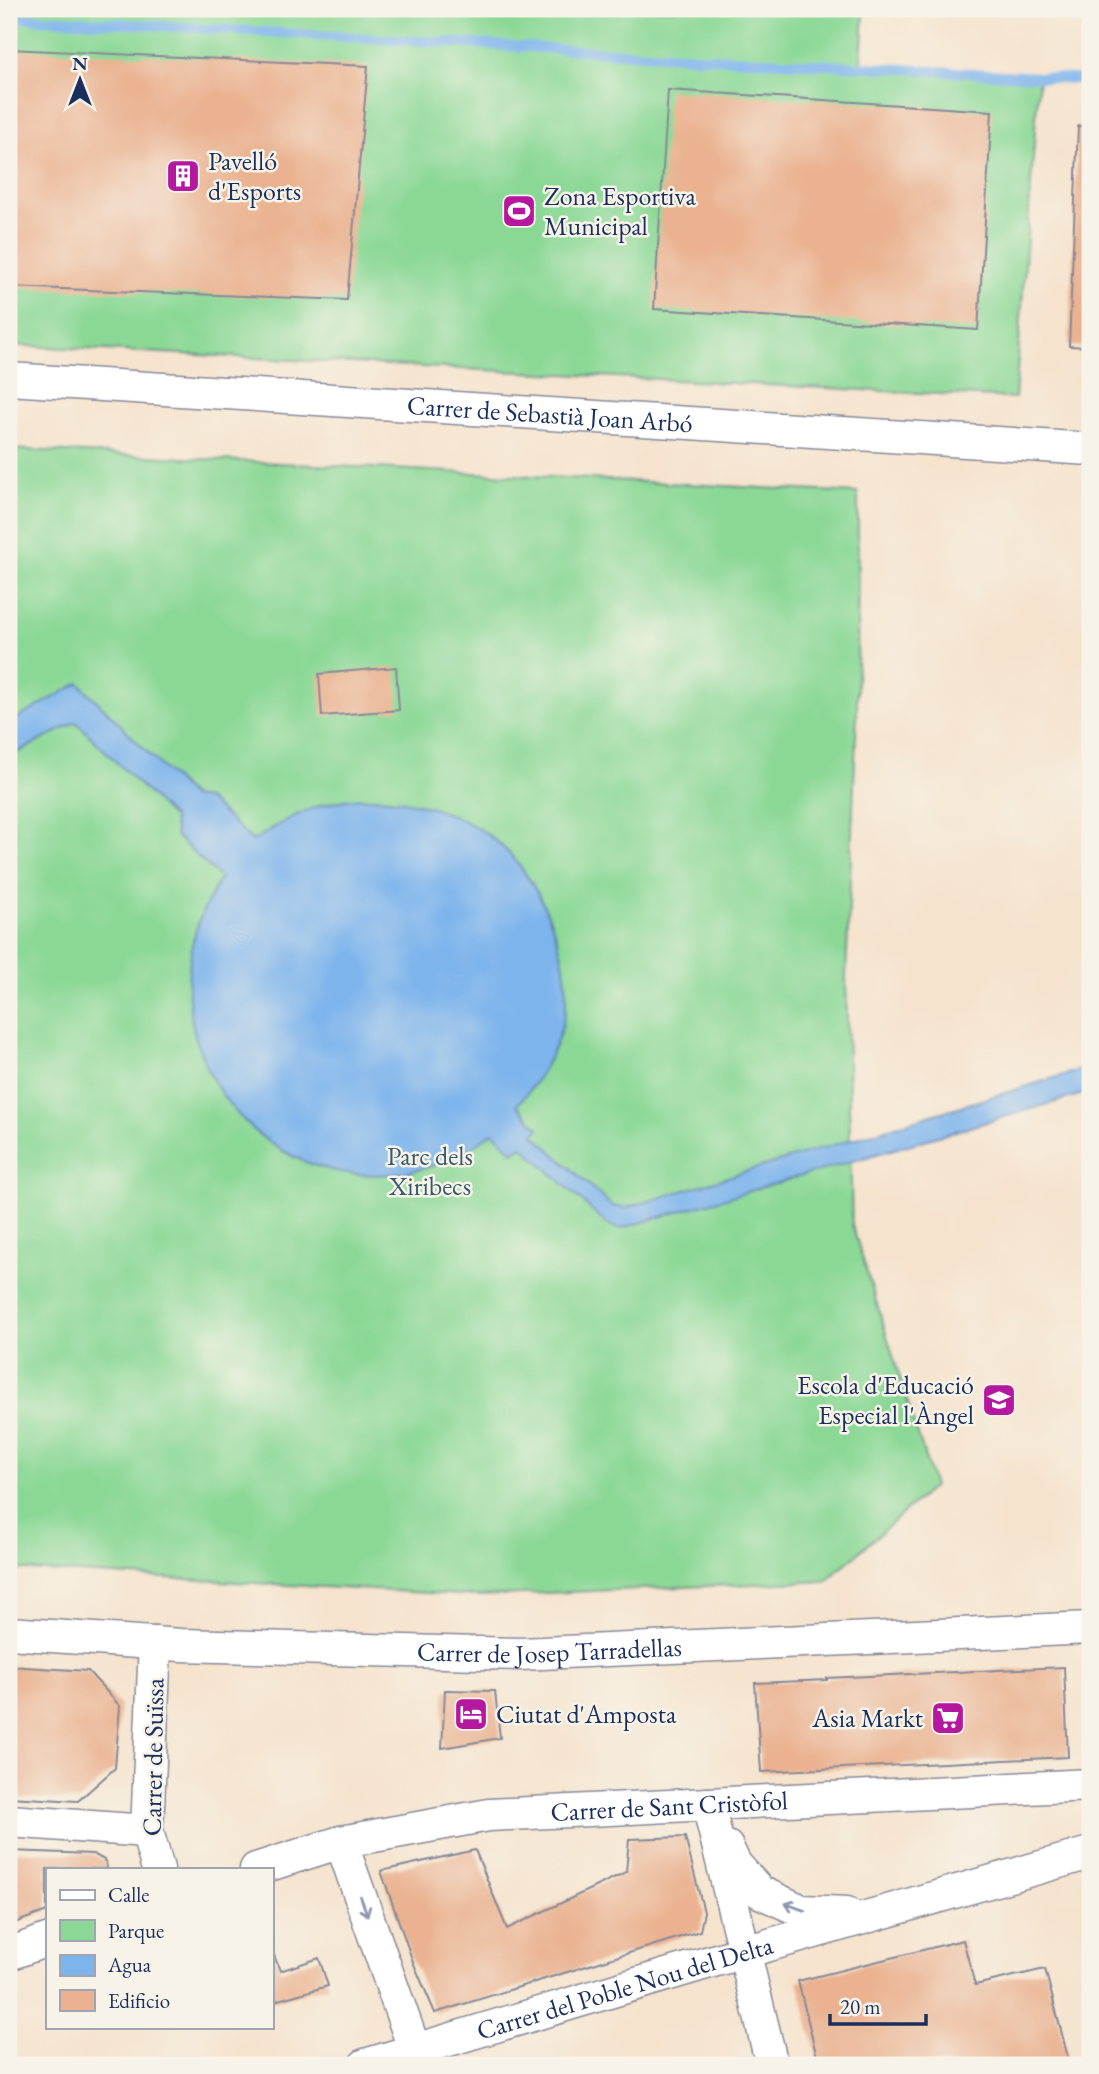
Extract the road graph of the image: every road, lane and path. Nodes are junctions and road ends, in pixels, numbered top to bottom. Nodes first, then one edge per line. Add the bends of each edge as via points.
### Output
1 (9, 379) edge
2 (1090, 449) edge
3 (1090, 1628) edge
4 (9, 1633) edge
5 (155, 1643) junction
6 (1090, 1785) edge
7 (708, 1804) junction
8 (9, 1821) edge
9 (147, 1831) junction
10 (341, 1842) junction
11 (1090, 1853) edge
12 (158, 1868) edge
13 (259, 1868) edge
14 (887, 1911) junction
15 (46, 1940) edge
16 (744, 1952) junction
17 (9, 1954) edge
18 (418, 2058) edge
19 (365, 2065) edge
20 (772, 2065) edge

1 - 2 street, Carrer de Sebastià Joan Arbó
3 - 5 street, Carrer de Josep Tarradellas via 520,1654
4 - 5 street, Carrer de Josep Tarradellas
5 - 9 street, Carrer de Suïssa
6 - 7 street, Carrer de Sant Cristòfol
7 - 10 street, Carrer de Sant Cristòfol via 489,1815
14 -> 7 street, Carrer del Poble Nou del Delta via 802,1911 760,1892 735,1864
7 - 16 street
8 - 9 street
9 - 12 street, Carrer de Suïssa
10 - 13 street, Carrer de Sant Cristòfol
10 -> 18 street
11 - 14 street, Carrer del Poble Nou del Delta
14 - 16 street, Carrer del Poble Nou del Delta
15 - 17 street
16 - 18 street, Carrer del Poble Nou del Delta
16 - 20 street
18 - 19 street, Carrer del Poble Nou del Delta

